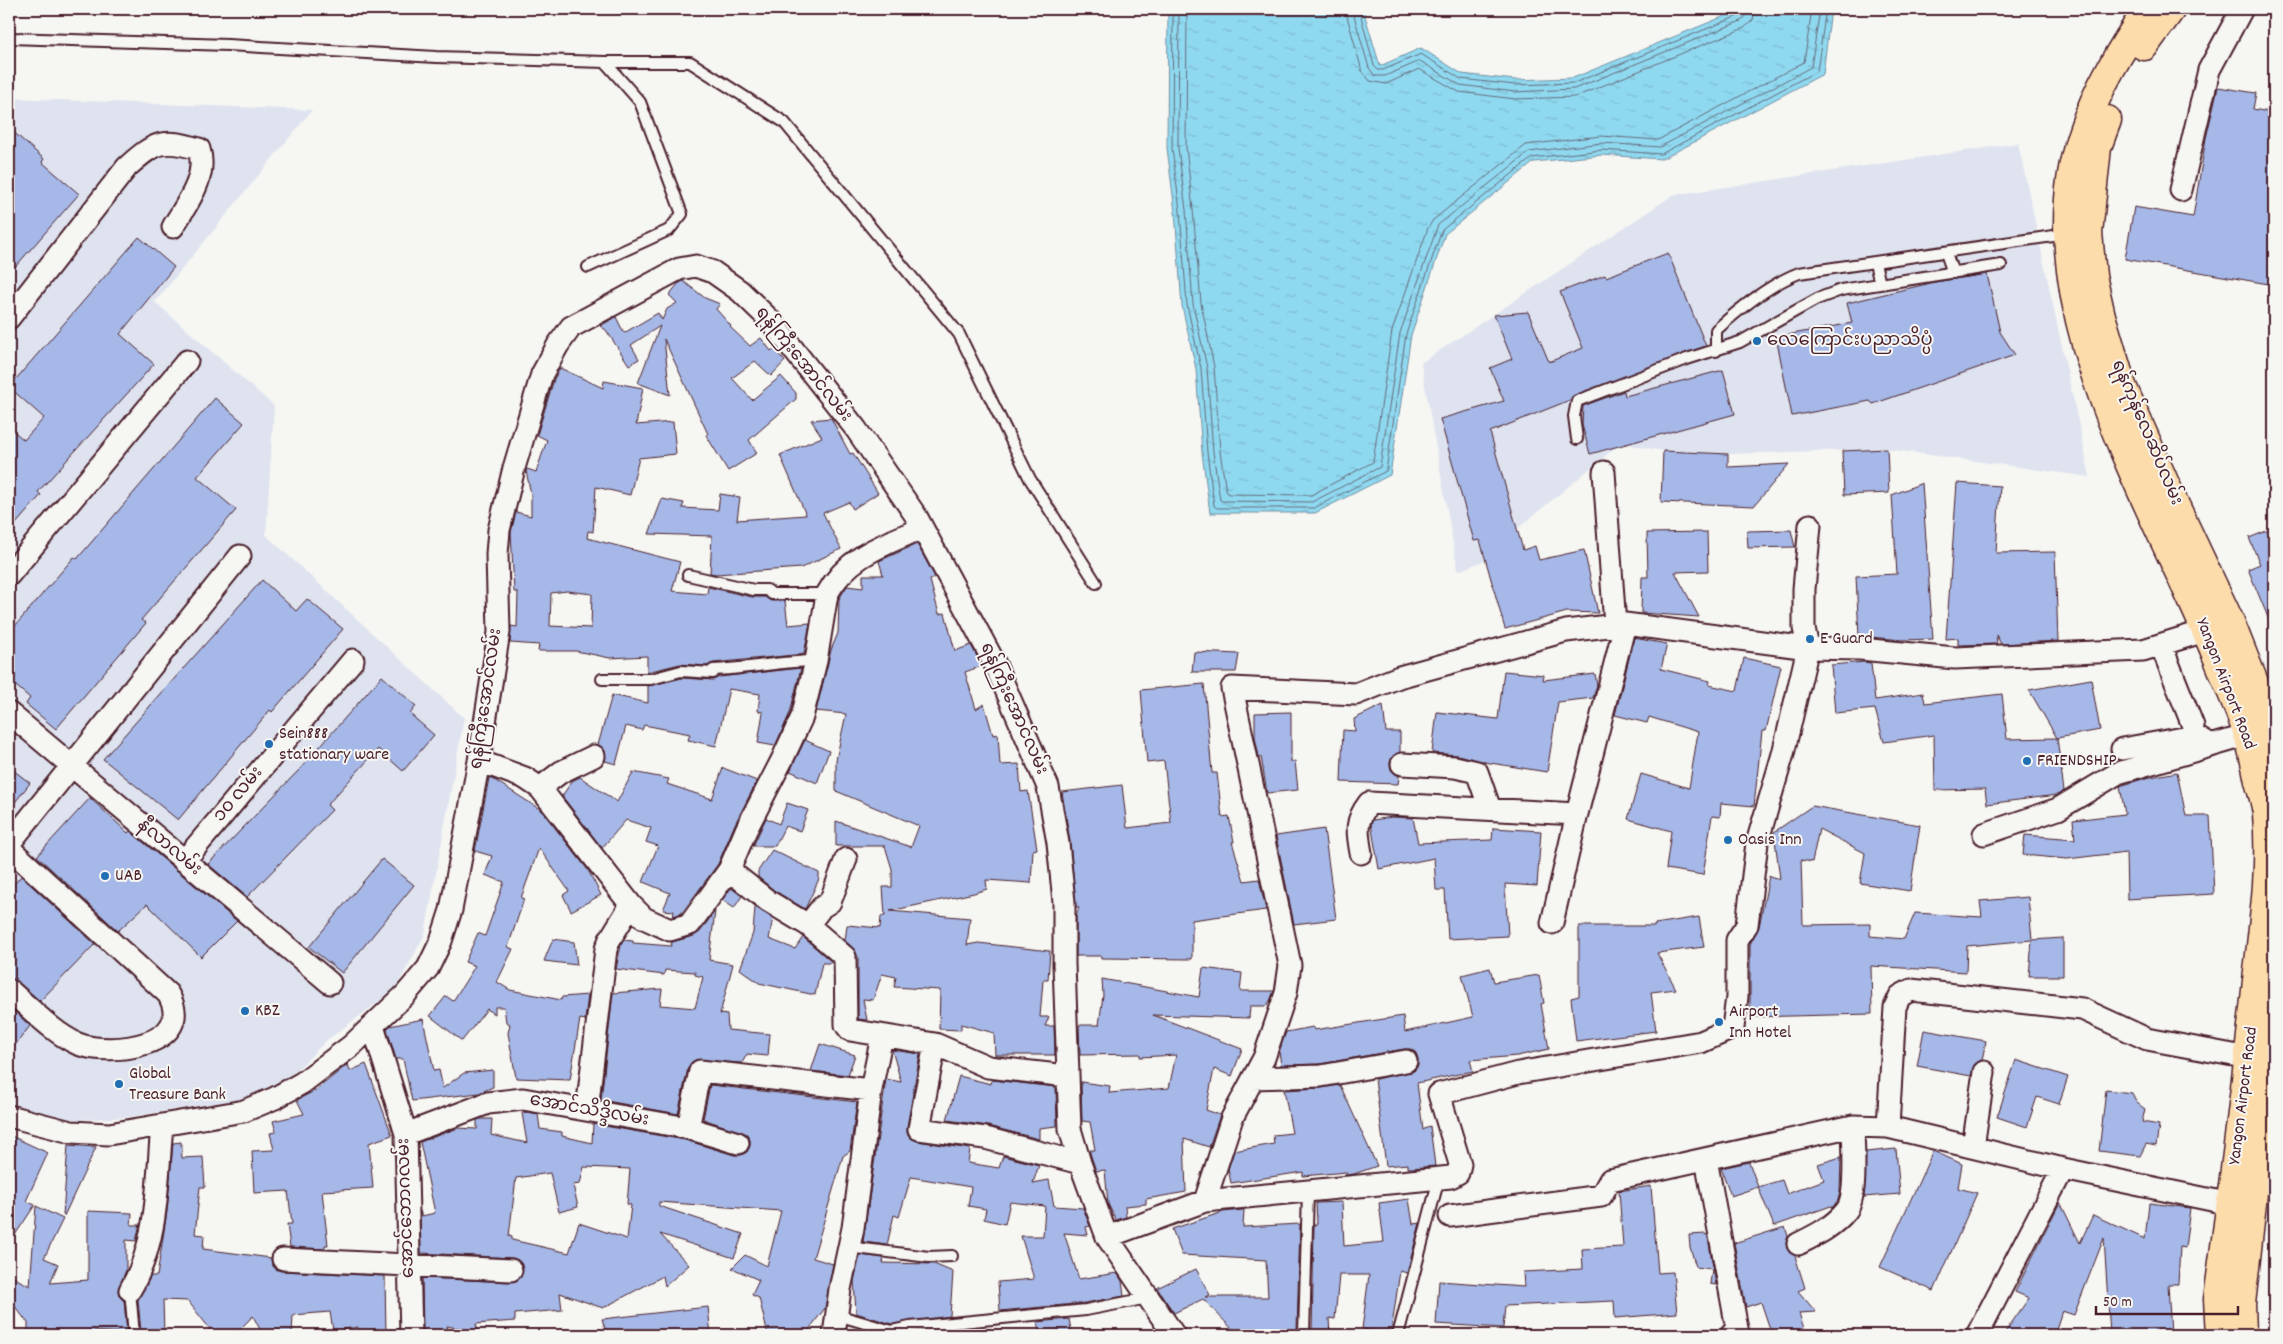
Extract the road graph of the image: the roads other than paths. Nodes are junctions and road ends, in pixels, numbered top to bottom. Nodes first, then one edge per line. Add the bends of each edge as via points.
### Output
1 (2148, 9) edge
2 (2171, 9) edge
3 (2242, 9) edge
4 (9, 38) edge
5 (606, 62) junction
6 (2181, 190) dead end
7 (173, 227) dead end
8 (2067, 234) junction
9 (1946, 253) junction
10 (1875, 263) junction
11 (2001, 265) dead end
12 (588, 266) dead end
13 (1953, 273) junction
14 (1880, 284) junction
15 (9, 318) edge
16 (1716, 351) junction
17 (187, 361) dead end
18 (1577, 439) dead end
19 (1604, 472) dead end
20 (1810, 525) dead end
21 (922, 528) junction
22 (240, 556) dead end
23 (9, 576) edge
24 (688, 576) dead end
25 (1096, 583) dead end
26 (827, 594) junction
27 (1620, 625) junction
28 (2219, 626) junction
29 (2161, 645) junction
30 (1808, 648) junction
31 (353, 660) dead end
32 (816, 661) junction
33 (602, 679) dead end
34 (9, 713) edge
35 (2194, 726) dead end
36 (2248, 735) junction
37 (2274, 742) edge
38 (2212, 746) junction
39 (2122, 749) dead end
40 (594, 756) dead end
41 (479, 761) junction
42 (1402, 764) dead end
43 (72, 766) junction
44 (540, 788) junction
45 (1490, 809) junction
46 (1577, 814) junction
47 (1984, 834) dead end
48 (9, 846) edge
49 (1362, 852) dead end
50 (846, 859) dead end
51 (184, 861) junction
52 (729, 870) junction
53 (631, 905) junction
54 (1552, 923) dead end
55 (808, 925) junction
56 (330, 983) dead end
57 (9, 990) edge
58 (2274, 1002) edge
59 (373, 1026) junction
60 (882, 1036) junction
61 (935, 1044) junction
62 (2249, 1058) junction
63 (1406, 1061) dead end
64 (1984, 1072) dead end
65 (1067, 1076) junction
66 (1253, 1078) junction
67 (872, 1090) junction
68 (587, 1110) junction
69 (9, 1116) edge
70 (162, 1125) junction
71 (1854, 1126) junction
72 (1888, 1127) junction
73 (688, 1128) junction
74 (406, 1134) junction
75 (738, 1143) dead end
76 (1972, 1147) junction
77 (1706, 1159) junction
78 (1080, 1164) junction
79 (2063, 1169) junction
80 (1439, 1178) junction
81 (1308, 1191) junction
82 (1205, 1201) junction
83 (2242, 1209) junction
84 (1450, 1216) dead end
85 (1107, 1237) junction
86 (1798, 1244) dead end
87 (848, 1247) junction
88 (952, 1256) dead end
89 (283, 1259) dead end
90 (409, 1265) junction
91 (510, 1270) dead end
92 (130, 1290) joint
93 (1148, 1298) junction
94 (836, 1325) edge
95 (134, 1335) edge
96 (411, 1335) edge
97 (1174, 1335) edge
98 (1304, 1335) edge
99 (1398, 1335) edge
100 (1736, 1335) edge
101 (1976, 1335) edge
102 (2220, 1335) edge
103 (2242, 1335) edge

1 - 8 main road via 2117,55 2081,137 2068,203
2 - 28 main road, ရန်ကုန်လေဆိပ်လမ်း via 2132,63 2097,147 2088,233 2092,276 2122,386 2165,484
3 - 6 street via 2209,70
4 - 5 lane
5 - 12 lane via 640,102 682,214 669,230
5 - 25 lane via 690,62 784,122 959,334 1030,479
7 - 15 street via 201,177 202,158 199,148 174,142 150,147 127,167
8 - 9 lane
8 - 28 main road, Yangon Airport Road via 2079,322 2102,392 2141,492
9 - 10 lane
9 - 13 lane
10 - 14 lane
10 - 16 lane via 1787,278 1716,330
11 - 13 lane
13 - 14 lane
14 - 16 lane via 1841,290 1817,299 1740,342
16 - 18 lane via 1577,401 1574,416
17 - 23 street
19 - 27 street
20 - 30 street via 1804,589 1804,628
21 - 26 street via 864,554 848,567
21 - 41 street, ရန်ကြီးအောင်လမ်း via 856,429 770,320 713,272 696,266 679,269 571,327 542,374 499,530 499,632
21 - 65 street, ရန်ကြီးအောင်လမ်း via 994,662 1048,787 1064,902
22 - 43 street
24 - 26 lane via 767,590 772,594
26 - 32 street
27 - 30 street
27 - 46 street
27 - 66 street via 1566,631 1399,677 1356,694 1232,688 1290,965 1286,993 1264,1058
28 - 29 street
28 - 36 main road, Yangon Airport Road
28 - 37 main road, ရန်ကုန်လေဆိပ်လမ်း via 2268,718
29 - 30 street via 2143,650 1956,658 1860,649
29 - 35 street
30 - 80 street via 1783,754 1757,843 1747,925 1738,940 1733,1028 1701,1042 1518,1073 1439,1094 1460,1164 1458,1172 1451,1177
31 - 51 street, ၁၀ လမ်း
32 - 33 lane via 789,661 713,670 713,673 681,671 651,679
32 - 52 street via 802,716
34 - 43 street, နီလာလမ်း
36 - 38 street
36 - 62 main road, Yangon Airport Road via 2267,811 2268,865
38 - 39 street via 2195,736
38 - 47 street via 2118,774 2058,810
40 - 44 street via 561,772
41 - 44 street via 525,778
41 - 59 street, ရန်ကြီးအောင်လမ်း via 451,910 441,941 428,968 406,995
42 - 45 street via 1456,767 1477,772
43 - 48 street
43 - 51 street, နီလာလမ်း
44 - 53 street
45 - 46 street
45 - 49 street via 1369,803 1357,830
46 - 54 street
48 - 57 street via 168,994 174,1002 174,1013 168,1029 154,1042 123,1049 95,1048 64,1036
50 - 55 street via 830,902
51 - 56 street, နီလာလမ်း
52 - 53 street via 690,924 681,928 670,930 656,924
52 - 55 street via 768,901
53 - 68 street via 606,949
55 - 60 street via 845,956 847,1028
58 - 83 main road
59 - 70 street, ရန်ကြီးအောင်လမ်း via 302,1083 275,1098 244,1111
59 - 74 street, အောင်ဘောဂလမ်း
60 - 61 street
60 - 67 street
61 - 65 street via 988,1067
61 - 78 street via 919,1129 985,1138
62 - 72 street via 2148,1039 2082,1009 1911,990 1900,996 1895,1007
62 - 83 main road, Yangon Airport Road
63 - 66 street via 1321,1076
64 - 76 street
65 - 78 street, ရန်ကြီးအောင်လမ်း via 1070,1128
66 - 82 street via 1232,1118
67 - 73 street via 700,1072
67 - 87 street
68 - 73 street, အောင်သိဒ္ဒိလမ်း
68 - 74 street, အောင်သိဒ္ဒိလမ်း via 523,1099 488,1103
69 - 70 street, ရန်ကြီးအောင်လမ်း via 71,1132 109,1134
70 - 92 street via 152,1232 141,1272
71 - 72 street
71 - 77 street
71 - 86 street via 1852,1197 1848,1210 1829,1228
72 - 76 street
73 - 75 street, အောင်သိဒ္ဒိလမ်း
74 - 90 street, အောင်ဘောဂလမ်း
76 - 79 street
77 - 84 street via 1610,1180 1601,1196
77 - 100 street
78 - 85 street, ရန်ကြီးအောင်လမ်း
79 - 83 street
79 - 101 street
80 - 81 street
80 - 99 lane
81 - 82 street
81 - 98 lane
82 - 85 street
83 - 102 main road, Yangon Airport Road via 2218,1299
83 - 103 main road
85 - 93 street, ရန်ကြီးအောင်လမ်း
87 - 88 lane via 929,1257
87 - 94 street
89 - 90 street
90 - 91 street
90 - 96 street, အောင်ဘောဂလမ်း
92 - 95 lane
93 - 94 lane via 1086,1310 892,1331
93 - 97 street, ရန်ကြီးအောင်လမ်း

